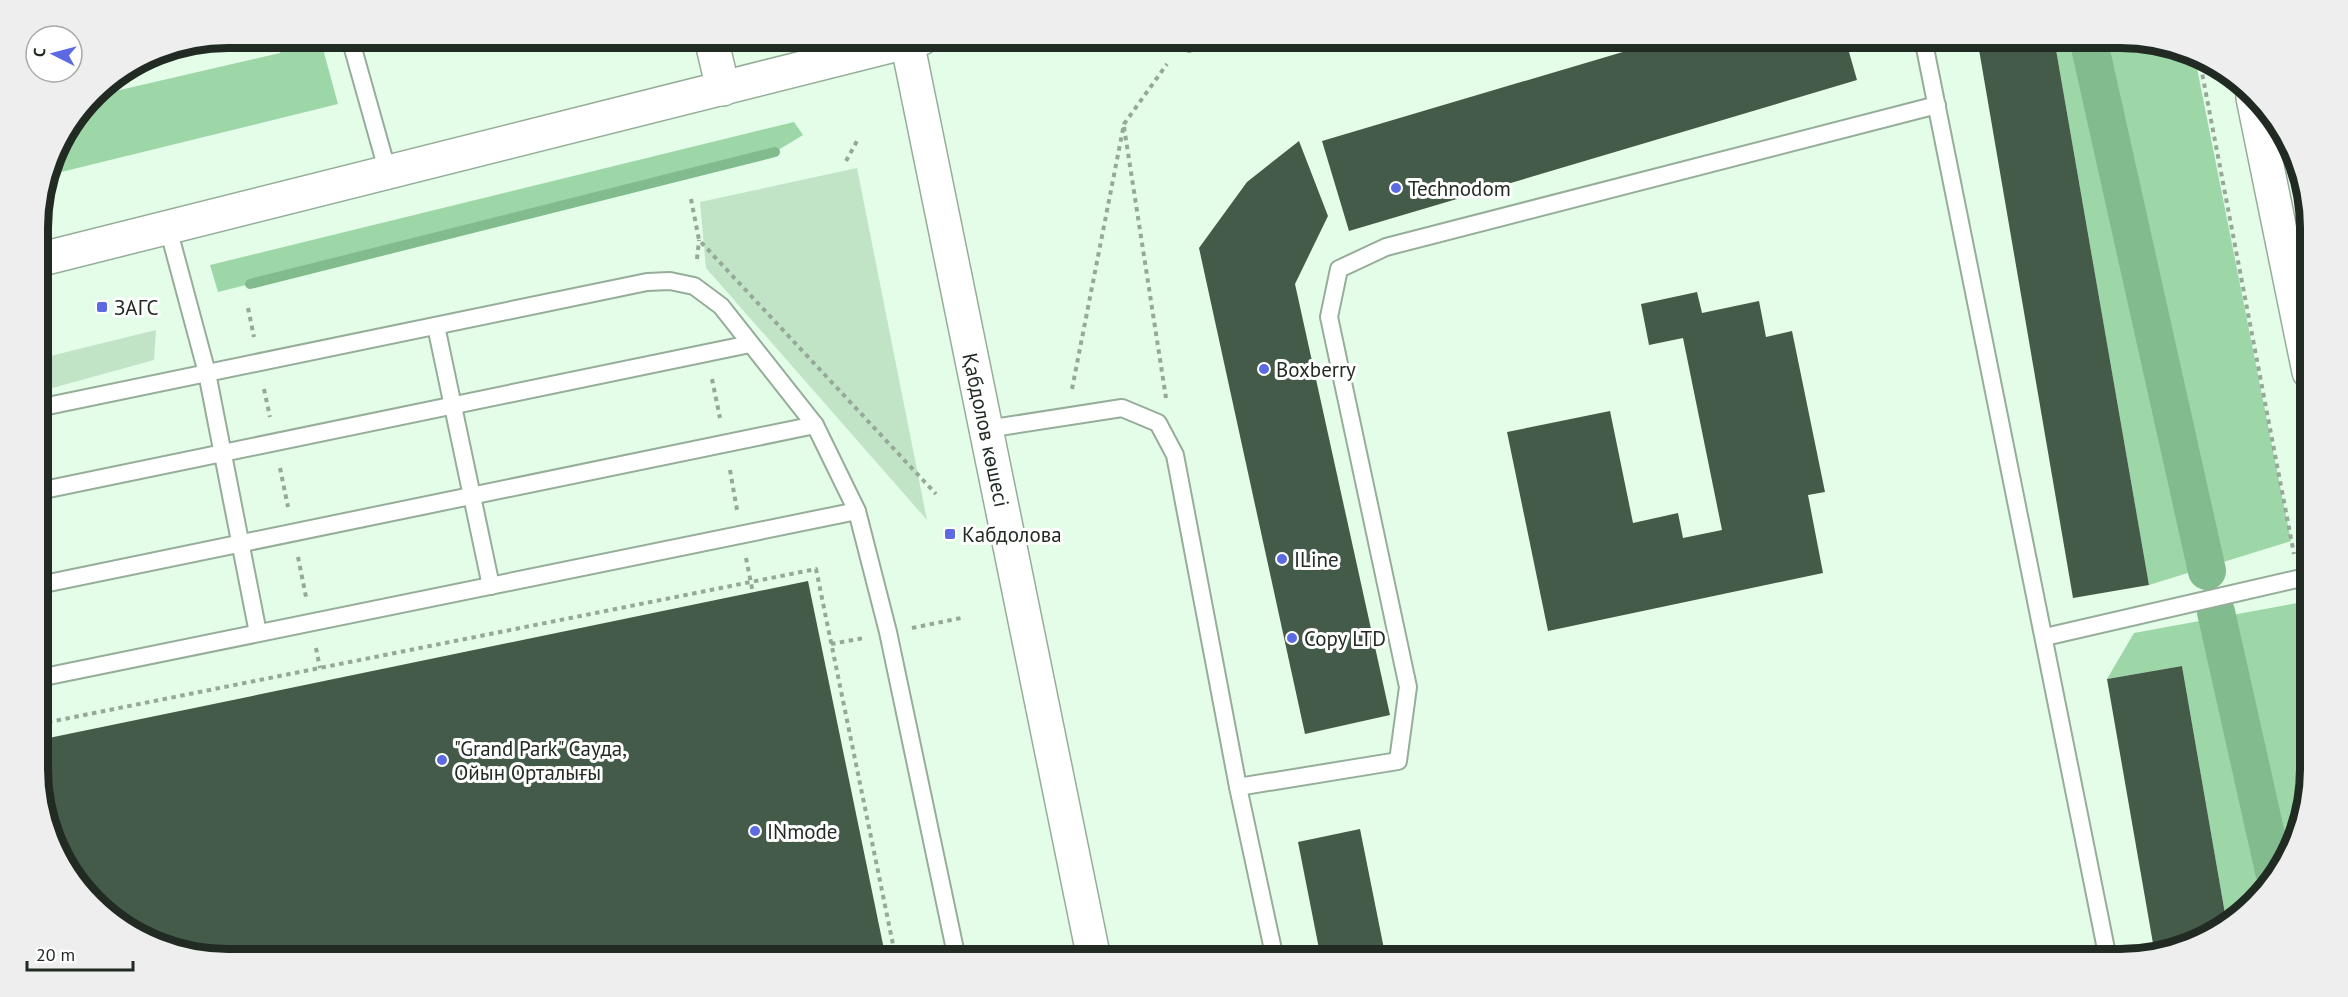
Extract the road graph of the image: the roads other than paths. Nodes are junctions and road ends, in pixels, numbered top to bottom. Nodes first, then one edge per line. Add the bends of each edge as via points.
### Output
1 (354, 48) edge
2 (713, 48) edge
3 (880, 48) edge
4 (916, 48) edge
5 (1925, 48) edge
6 (723, 89) junction
7 (1937, 105) junction
8 (2256, 111) edge
9 (388, 173) junction
10 (168, 228) junction
11 (48, 258) edge
12 (436, 326) junction
13 (2300, 328) edge
14 (750, 344) junction
15 (207, 373) junction
16 (452, 405) junction
17 (48, 406) edge
18 (815, 425) junction
19 (987, 429) junction
20 (223, 453) junction
21 (48, 489) edge
22 (472, 496) junction
23 (857, 511) junction
24 (240, 543) junction
25 (2300, 579) edge
26 (48, 583) edge
27 (491, 586) junction
28 (258, 633) junction
29 (2045, 637) junction
30 (48, 676) edge
31 (1238, 787) junction
32 (955, 949) edge
33 (1092, 949) edge
34 (1273, 949) edge
35 (2106, 949) edge

1 - 9 lane
2 - 6 main road
3 - 6 main road
4 - 19 main road, Қабдолов көшесі
5 - 7 lane
6 - 9 main road
7 - 29 lane
7 - 31 lane via 1386,247 1339,269 1329,317 1408,687 1398,761
8 - 13 main road
9 - 10 main road
10 - 11 main road
10 - 15 lane
12 - 14 lane via 646,282 670,281 694,286 721,306
12 - 15 lane
12 - 16 lane
14 - 16 lane
14 - 18 lane
15 - 17 lane
15 - 20 lane
16 - 20 lane
16 - 22 lane
18 - 22 lane
18 - 23 lane
19 - 31 lane via 1122,408 1158,423 1175,455
19 - 33 main road, Қабдолов көшесі
20 - 21 lane
20 - 24 lane
22 - 24 lane
22 - 27 lane
23 - 27 lane
23 - 32 lane via 888,632
24 - 26 lane
24 - 28 lane
25 - 29 lane
27 - 28 lane
28 - 30 lane
29 - 35 lane
31 - 34 lane

